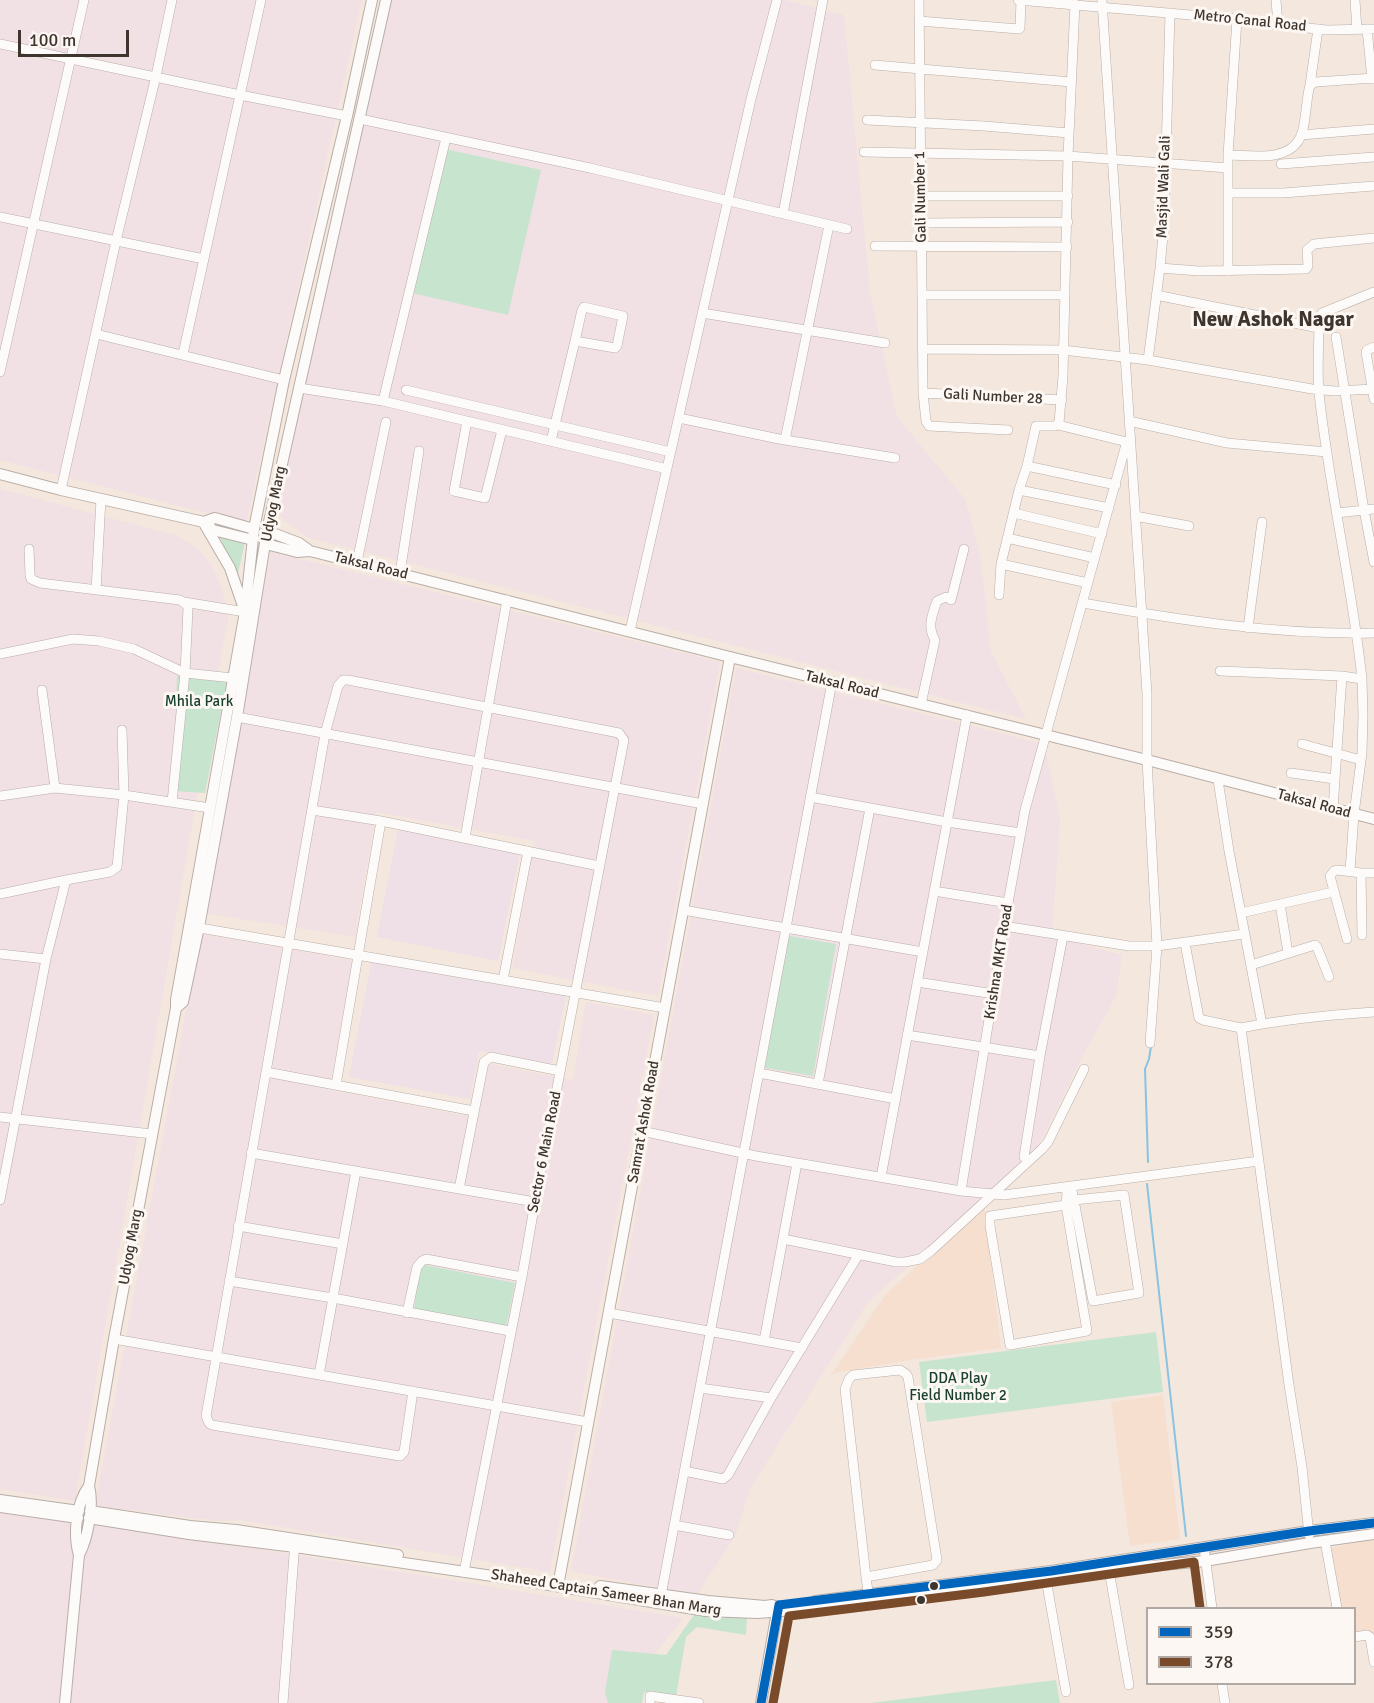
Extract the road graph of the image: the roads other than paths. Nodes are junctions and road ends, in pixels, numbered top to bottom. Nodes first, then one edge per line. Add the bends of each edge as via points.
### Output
1 (84, 0) edge
2 (172, 0) edge
3 (261, 0) edge
4 (372, 0) edge
5 (386, 0) edge
6 (777, 0) edge
7 (823, 0) edge
8 (919, 0) edge
9 (1019, 0) edge
10 (1276, 0) edge
11 (1355, 0) edge
12 (1045, 1) edge
13 (1102, 3) edge
14 (1075, 4) junction
15 (1170, 13) junction
16 (1238, 19) junction
17 (920, 21) junction
18 (1278, 25) junction
19 (1318, 29) junction
20 (1366, 29) edge
21 (0, 44) edge
22 (72, 58) junction
23 (875, 65) dead end
24 (920, 68) junction
25 (156, 76) junction
26 (1373, 79) edge
27 (1071, 82) junction
28 (1310, 85) junction
29 (240, 95) junction
30 (347, 116) junction
31 (360, 119) junction
32 (867, 120) dead end
33 (920, 122) junction
34 (1374, 129) edge
35 (1069, 134) junction
36 (1301, 135) junction
37 (446, 138) junction
38 (864, 153) dead end
39 (921, 154) junction
40 (1228, 155) junction
41 (1068, 156) junction
42 (1374, 157) edge
43 (1113, 159) junction
44 (1165, 164) junction
45 (1281, 164) dead end
46 (1228, 168) junction
47 (1374, 186) edge
48 (1228, 194) junction
49 (921, 196) junction
50 (1068, 196) junction
51 (728, 202) junction
52 (783, 214) junction
53 (0, 217) edge
54 (1068, 222) junction
55 (921, 223) junction
56 (33, 224) junction
57 (829, 225) junction
58 (847, 229) dead end
59 (1374, 238) edge
60 (116, 241) junction
61 (875, 246) dead end
62 (922, 247) junction
63 (1067, 247) junction
64 (204, 259) junction
65 (1160, 268) junction
66 (1228, 271) junction
67 (1374, 292) edge
68 (922, 295) junction
69 (1065, 295) junction
70 (1156, 295) junction
71 (702, 313) junction
72 (1319, 328) junction
73 (807, 331) junction
74 (96, 334) junction
75 (1336, 337) dead end
76 (575, 340) junction
77 (885, 344) dead end
78 (1374, 347) edge
79 (923, 349) junction
80 (1063, 350) junction
81 (183, 354) junction
82 (1125, 358) junction
83 (1148, 360) junction
84 (0, 372) edge
85 (284, 380) junction
86 (299, 388) junction
87 (406, 390) dead end
88 (1319, 390) junction
89 (1345, 390) junction
90 (1374, 392) edge
91 (923, 393) junction
92 (1062, 400) junction
93 (382, 401) junction
94 (678, 418) junction
95 (467, 421) junction
96 (1129, 421) junction
97 (386, 422) dead end
98 (556, 425) junction
99 (1058, 425) junction
100 (502, 430) junction
101 (1008, 430) dead end
102 (1128, 438) junction
103 (785, 440) junction
104 (551, 441) junction
105 (419, 451) dead end
106 (671, 452) junction
107 (1327, 452) junction
108 (895, 458) dead end
109 (1027, 466) junction
110 (667, 469) junction
111 (0, 474) edge
112 (1116, 485) junction
113 (62, 490) junction
114 (1019, 490) junction
115 (101, 499) junction
116 (273, 507) junction
117 (1109, 508) junction
118 (1369, 510) edge
119 (1014, 513) junction
120 (1337, 513) junction
121 (1136, 516) junction
122 (204, 522) junction
123 (1262, 522) dead end
124 (1189, 526) dead end
125 (267, 531) junction
126 (254, 534) junction
127 (1102, 534) junction
128 (1007, 538) junction
129 (299, 543) junction
130 (266, 544) junction
131 (29, 549) dead end
132 (964, 549) dead end
133 (310, 551) junction
134 (1095, 558) junction
135 (357, 562) junction
136 (1374, 562) edge
137 (1001, 564) junction
138 (400, 573) junction
139 (1088, 583) junction
140 (96, 590) junction
141 (999, 596) dead end
142 (507, 600) junction
143 (184, 602) junction
144 (1083, 603) junction
145 (245, 612) junction
146 (1142, 614) junction
147 (1248, 628) junction
148 (630, 631) junction
149 (1374, 633) edge
150 (1357, 634) junction
151 (0, 654) edge
152 (730, 657) junction
153 (1220, 671) dead end
154 (185, 673) junction
155 (1342, 676) junction
156 (233, 678) junction
157 (1362, 679) junction
158 (832, 682) junction
159 (42, 690) dead end
160 (921, 704) junction
161 (488, 708) junction
162 (967, 715) junction
163 (237, 717) junction
164 (122, 730) dead end
165 (325, 734) junction
166 (1046, 735) junction
167 (1302, 744) dead end
168 (1337, 754) junction
169 (1374, 754) edge
170 (1361, 757) junction
171 (1148, 760) junction
172 (478, 762) junction
173 (1291, 773) dead end
174 (1335, 779) junction
175 (1218, 780) junction
176 (55, 788) junction
177 (614, 788) junction
178 (124, 795) junction
179 (0, 796) edge
180 (810, 797) junction
181 (172, 802) junction
182 (703, 804) junction
183 (210, 808) junction
184 (870, 808) junction
185 (1333, 809) junction
186 (312, 810) junction
187 (1354, 814) junction
188 (1374, 819) edge
189 (381, 821) junction
190 (947, 822) junction
191 (1021, 833) junction
192 (465, 838) junction
193 (528, 852) junction
194 (599, 866) junction
195 (1350, 871) junction
196 (1361, 873) junction
197 (1374, 873) edge
198 (66, 880) junction
199 (934, 891) junction
200 (1334, 892) junction
201 (0, 894) edge
202 (1008, 903) junction
203 (1280, 904) junction
204 (683, 910) junction
205 (1241, 912) junction
206 (1004, 926) junction
207 (194, 927) junction
208 (786, 928) junction
209 (1244, 934) junction
210 (1362, 935) dead end
211 (1062, 936) junction
212 (845, 938) junction
213 (1347, 939) dead end
214 (288, 943) junction
215 (1185, 943) junction
216 (1157, 946) junction
217 (923, 952) junction
218 (1288, 953) junction
219 (0, 954) edge
220 (358, 955) junction
221 (46, 959) junction
222 (1251, 965) junction
223 (1329, 977) dead end
224 (503, 980) junction
225 (917, 982) junction
226 (575, 992) junction
227 (994, 994) junction
228 (665, 1008) junction
229 (1374, 1012) edge
230 (1262, 1024) junction
231 (1241, 1028) junction
232 (907, 1035) junction
233 (1150, 1043) dead end
234 (984, 1047) junction
235 (1040, 1056) junction
236 (1084, 1069) dead end
237 (560, 1071) junction
238 (266, 1072) junction
239 (759, 1073) junction
240 (818, 1084) junction
241 (336, 1085) junction
242 (896, 1099) junction
243 (474, 1111) junction
244 (0, 1117) edge
245 (15, 1118) junction
246 (642, 1131) junction
247 (152, 1134) junction
248 (251, 1152) junction
249 (744, 1154) junction
250 (1024, 1156) dead end
251 (1259, 1161) junction
252 (797, 1163) junction
253 (356, 1171) junction
254 (881, 1178) junction
255 (1069, 1186) junction
256 (459, 1189) junction
257 (961, 1191) junction
258 (992, 1194) junction
259 (0, 1200) edge
260 (535, 1202) junction
261 (1070, 1202) junction
262 (238, 1226) junction
263 (783, 1239) junction
264 (343, 1244) junction
265 (859, 1254) junction
266 (522, 1277) junction
267 (229, 1281) junction
268 (333, 1298) junction
269 (407, 1313) junction
270 (609, 1313) junction
271 (510, 1331) junction
272 (710, 1332) junction
273 (114, 1339) junction
274 (764, 1341) junction
275 (802, 1348) junction
276 (215, 1356) junction
277 (319, 1375) junction
278 (700, 1388) junction
279 (413, 1391) junction
280 (771, 1398) junction
281 (496, 1406) junction
282 (588, 1422) junction
283 (684, 1471) junction
284 (0, 1500) edge
285 (0, 1508) edge
286 (84, 1515) junction
287 (1374, 1523) edge
288 (674, 1525) junction
289 (1374, 1534) edge
290 (729, 1535) dead end
291 (1310, 1537) junction
292 (1325, 1541) junction
293 (295, 1543) junction
294 (1204, 1548) junction
295 (1205, 1561) junction
296 (465, 1568) junction
297 (1109, 1570) junction
298 (866, 1577) junction
299 (1046, 1579) junction
300 (558, 1583) junction
301 (982, 1584) junction
302 (868, 1598) junction
303 (661, 1599) junction
304 (1212, 1607) edge
305 (1337, 1607) edge
306 (778, 1608) junction
307 (1356, 1637) edge
308 (1374, 1662) edge
309 (1129, 1685) dead end
310 (1222, 1685) edge
311 (1066, 1692) dead end
312 (65, 1703) edge
313 (283, 1703) edge
314 (650, 1703) edge
315 (699, 1703) edge
316 (761, 1703) edge
317 (1225, 1703) edge

1 - 22 street
2 - 25 street
3 - 29 street
4 - 30 street, Udyog Marg
5 - 31 street, Udyog Marg
6 - 51 street
7 - 52 street
8 - 17 street, Gali Number 1
9 - 12 street, Metro Canal Road
9 - 17 street via 1019,29
10 - 18 street
11 - 20 street
12 - 14 street, Metro Canal Road
13 - 14 street, Metro Canal Road
13 - 15 street, Metro Canal Road
13 - 43 street
14 - 27 street
15 - 16 street, Metro Canal Road
15 - 44 street, Masjid Wali Gali
16 - 18 street, Metro Canal Road
16 - 40 street
17 - 24 street, Gali Number 1
18 - 19 street, Metro Canal Road
19 - 20 street, Metro Canal Road
19 - 28 street
20 - 26 street
21 - 22 street
22 - 25 street
22 - 56 street
23 - 24 street
24 - 27 street
24 - 33 street, Gali Number 1
25 - 29 street
25 - 60 street
26 - 28 street
27 - 35 street
28 - 36 street
29 - 30 street
29 - 64 street
30 - 85 street, Udyog Marg
31 - 37 street
31 - 86 street, Udyog Marg
32 - 33 street
33 - 35 street
33 - 39 street, Gali Number 1
34 - 36 street
35 - 41 street
36 - 40 street via 1292,149 1278,155
37 - 51 street
37 - 93 street
38 - 39 street
39 - 41 street
39 - 49 street, Gali Number 1
40 - 46 street
41 - 43 street
41 - 50 street
42 - 45 street
43 - 44 street
43 - 82 street
44 - 46 street
44 - 65 street, Masjid Wali Gali
46 - 48 street
47 - 48 street
48 - 66 street
49 - 50 street
49 - 55 street, Gali Number 1
50 - 54 street
51 - 52 street
51 - 71 street
52 - 57 street
53 - 56 street
54 - 55 street
54 - 63 street
55 - 62 street, Gali Number 1
56 - 60 street
56 - 84 street
57 - 58 street
57 - 73 street
59 - 66 street via 1314,244 1307,250 1306,269
60 - 64 street
60 - 74 street
61 - 62 street
62 - 63 street
62 - 68 street, Gali Number 1
63 - 69 street
64 - 81 street
65 - 66 street
65 - 70 street, Masjid Wali Gali
67 - 72 street via 1322,313
68 - 69 street
68 - 79 street, Gali Number 1
69 - 80 street
70 - 72 street
70 - 83 street, Masjid Wali Gali
71 - 73 street
71 - 94 street
72 - 88 street
73 - 77 street
73 - 103 street
74 - 81 street
74 - 113 street
75 - 89 street
76 - 76 street via 615,348 623,316 584,307
76 - 98 street
78 - 90 street via 1366,352
79 - 80 street
79 - 91 street, Gali Number 1
80 - 82 street
80 - 92 street
81 - 85 street
82 - 83 street
82 - 96 street
83 - 88 street
85 - 126 street, Udyog Marg
86 - 93 street
86 - 116 street, Udyog Marg
87 - 98 street
88 - 89 street
88 - 107 street
89 - 90 street
89 - 118 street
91 - 92 street, Gali Number 28
91 - 101 street, Gali Number 1 via 929,426
92 - 99 street
93 - 95 street
94 - 103 street
94 - 106 street
95 - 100 street
95 - 100 street via 454,491 484,498
96 - 102 street
96 - 107 street via 1227,443
97 - 135 street
98 - 104 street
98 - 106 street
99 - 102 street
99 - 109 street via 1036,426
100 - 104 street
102 - 112 street, Krishna MKT Road
102 - 121 street
103 - 108 street
104 - 110 street
105 - 138 street
106 - 110 street
107 - 120 street
109 - 112 street
109 - 114 street
110 - 148 street
111 - 113 street
112 - 117 street, Krishna MKT Road
113 - 115 street
114 - 117 street
114 - 119 street
115 - 122 street
115 - 140 street
116 - 125 street, Udyog Marg
116 - 129 street via 279,527
117 - 127 street, Krishna MKT Road
118 - 120 street
118 - 136 street
119 - 127 street
119 - 128 street
120 - 150 street
121 - 124 street
121 - 146 street
122 - 126 street via 213,530
122 - 145 street via 230,568
123 - 147 street
125 - 129 street, Taksal Road
125 - 130 street, Udyog Marg
126 - 145 street, Udyog Marg
127 - 134 street, Krishna MKT Road
128 - 134 street
128 - 137 street
129 - 133 street, Taksal Road
130 - 133 street, Taksal Road via 297,552
130 - 163 street, Udyog Marg
131 - 140 street via 30,575 35,581
132 - 160 street via 951,600 946,597 937,601 931,618 935,640
133 - 135 street, Taksal Road
134 - 139 street, Krishna MKT Road
135 - 138 street, Taksal Road
137 - 139 street
137 - 141 street
138 - 142 street, Taksal Road
139 - 144 street, Krishna MKT Road
140 - 143 street
142 - 148 street, Taksal Road
142 - 161 street
143 - 145 street
143 - 154 street via 188,609
144 - 146 street
144 - 166 street, Krishna MKT Road
145 - 156 street, Udyog Marg
146 - 147 street
146 - 171 street
147 - 150 street
148 - 152 street, Taksal Road
149 - 150 street
150 - 157 street
151 - 154 street via 73,639 99,640 134,649
152 - 158 street, Taksal Road
152 - 182 street, Samrat Ashok Road
153 - 155 street
154 - 156 street
154 - 181 street
155 - 157 street
155 - 168 street
156 - 183 street, Udyog Marg
157 - 170 street
158 - 160 street, Taksal Road
158 - 180 street
159 - 176 street
160 - 162 street, Taksal Road
161 - 165 street via 343,680
161 - 172 street
161 - 177 street, Sector 6 Main Road via 620,733 624,740
162 - 166 street, Taksal Road
162 - 190 street
163 - 165 street
163 - 207 street, Udyog Marg
164 - 178 street
165 - 172 street
165 - 186 street
166 - 171 street, Taksal Road
166 - 191 street, Krishna MKT Road
167 - 168 street
168 - 170 street
168 - 174 street
169 - 170 street
170 - 187 street
171 - 175 street, Taksal Road
171 - 216 street
172 - 177 street
172 - 192 street
173 - 174 street
174 - 185 street
175 - 185 street, Taksal Road
175 - 205 street
176 - 178 street
176 - 179 street
177 - 182 street
177 - 194 street, Sector 6 Main Road
178 - 181 street
178 - 198 street via 117,867 110,872
180 - 184 street
180 - 208 street
181 - 183 street
182 - 204 street, Samrat Ashok Road
183 - 207 street, Udyog Marg
184 - 190 street
184 - 212 street
185 - 187 street, Taksal Road
186 - 189 street
186 - 214 street
187 - 188 street, Taksal Road
187 - 195 street
189 - 192 street
189 - 220 street
190 - 191 street
190 - 199 street
191 - 202 street, Krishna MKT Road
192 - 193 street
193 - 194 street
193 - 224 street
194 - 226 street, Sector 6 Main Road
195 - 196 street
195 - 200 street via 1337,870 1331,874
196 - 197 street
196 - 210 street
198 - 201 street
198 - 221 street
199 - 202 street
199 - 217 street
200 - 203 street
200 - 213 street
202 - 206 street, Krishna MKT Road
203 - 205 street
203 - 218 street
204 - 208 street
204 - 228 street, Samrat Ashok Road
205 - 209 street
206 - 211 street
206 - 227 street, Krishna MKT Road
207 - 214 street
207 - 247 street, Udyog Marg via 176,1000
208 - 212 street
208 - 239 street
209 - 215 street
209 - 222 street
211 - 216 street
211 - 235 street
212 - 217 street
212 - 240 street
214 - 220 street
214 - 238 street
215 - 216 street
215 - 231 street via 1199,1018
216 - 233 street
217 - 225 street
218 - 222 street
218 - 223 street via 1316,945
219 - 221 street
220 - 224 street
220 - 241 street
221 - 245 street
222 - 230 street
224 - 226 street
225 - 227 street
225 - 232 street
226 - 228 street
226 - 237 street, Sector 6 Main Road
227 - 234 street, Krishna MKT Road
228 - 246 street, Samrat Ashok Road
229 - 230 street
230 - 231 street
231 - 251 street
232 - 234 street
232 - 242 street
234 - 235 street
234 - 257 street, Krishna MKT Road
235 - 250 street
236 - 258 street via 1045,1146
237 - 243 street via 488,1058
237 - 260 street, Sector 6 Main Road
238 - 241 street
238 - 248 street
239 - 240 street
239 - 249 street
240 - 242 street
241 - 243 street
242 - 254 street
243 - 256 street
244 - 245 street
245 - 247 street
245 - 259 street
246 - 249 street
246 - 270 street, Samrat Ashok Road
247 - 273 street, Udyog Marg
248 - 253 street
248 - 262 street
249 - 252 street
249 - 272 street
251 - 255 street
251 - 291 street
252 - 254 street
252 - 263 street
253 - 256 street
253 - 264 street
254 - 257 street
255 - 258 street
255 - 261 street
256 - 260 street
257 - 258 street
258 - 265 street via 920,1259 896,1262
260 - 266 street, Sector 6 Main Road
261 - 261 street via 1124,1195 1138,1293 1093,1301
261 - 261 street via 1087,1331 1010,1345 990,1216
262 - 264 street
262 - 267 street
263 - 265 street
263 - 274 street
264 - 268 street
265 - 275 street
266 - 269 street via 426,1259 417,1267
266 - 271 street, Sector 6 Main Road
267 - 268 street
267 - 276 street
268 - 269 street
268 - 277 street
269 - 271 street
270 - 272 street
270 - 282 street, Samrat Ashok Road
271 - 281 street, Sector 6 Main Road
272 - 274 street
272 - 278 street
273 - 276 street
273 - 286 street, Udyog Marg via 89,1486 82,1494
274 - 275 street
275 - 280 street
276 - 277 street
276 - 279 street via 206,1416 212,1425 400,1456 404,1452
277 - 279 street
278 - 280 street
278 - 283 street
279 - 281 street
280 - 283 street via 726,1477
281 - 282 street
281 - 296 street, Sector 6 Main Road
282 - 300 street, Samrat Ashok Road
283 - 288 street
284 - 286 street
285 - 286 street
286 - 293 street, Shaheed Captain Sameer Bhan Marg via 236,1530
286 - 312 street, Udyog Marg via 85,1543 79,1555
287 - 291 street, Shaheed Captain Sameer Bhan Marg
288 - 290 street
288 - 303 street
289 - 292 street, Shaheed Captain Sameer Bhan Marg
291 - 292 street, Shaheed Captain Sameer Bhan Marg
291 - 294 street, Shaheed Captain Sameer Bhan Marg
291 - 295 street, Shaheed Captain Sameer Bhan Marg
292 - 305 street
293 - 296 street, Shaheed Captain Sameer Bhan Marg
293 - 313 street
294 - 295 street
294 - 301 street, Shaheed Captain Sameer Bhan Marg
295 - 297 street, Shaheed Captain Sameer Bhan Marg
295 - 304 street
296 - 300 street, Shaheed Captain Sameer Bhan Marg
297 - 299 street, Shaheed Captain Sameer Bhan Marg
297 - 309 street
298 - 298 street via 845,1389 853,1374 900,1370 908,1377 937,1560
298 - 302 street
299 - 301 street, Shaheed Captain Sameer Bhan Marg
299 - 311 street
300 - 303 street, Shaheed Captain Sameer Bhan Marg
301 - 302 street, Shaheed Captain Sameer Bhan Marg
302 - 306 street, Shaheed Captain Sameer Bhan Marg
303 - 306 street, Shaheed Captain Sameer Bhan Marg via 706,1611 758,1613
306 - 316 street
307 - 308 street via 1370,1637
310 - 317 street
314 - 315 street via 650,1696

